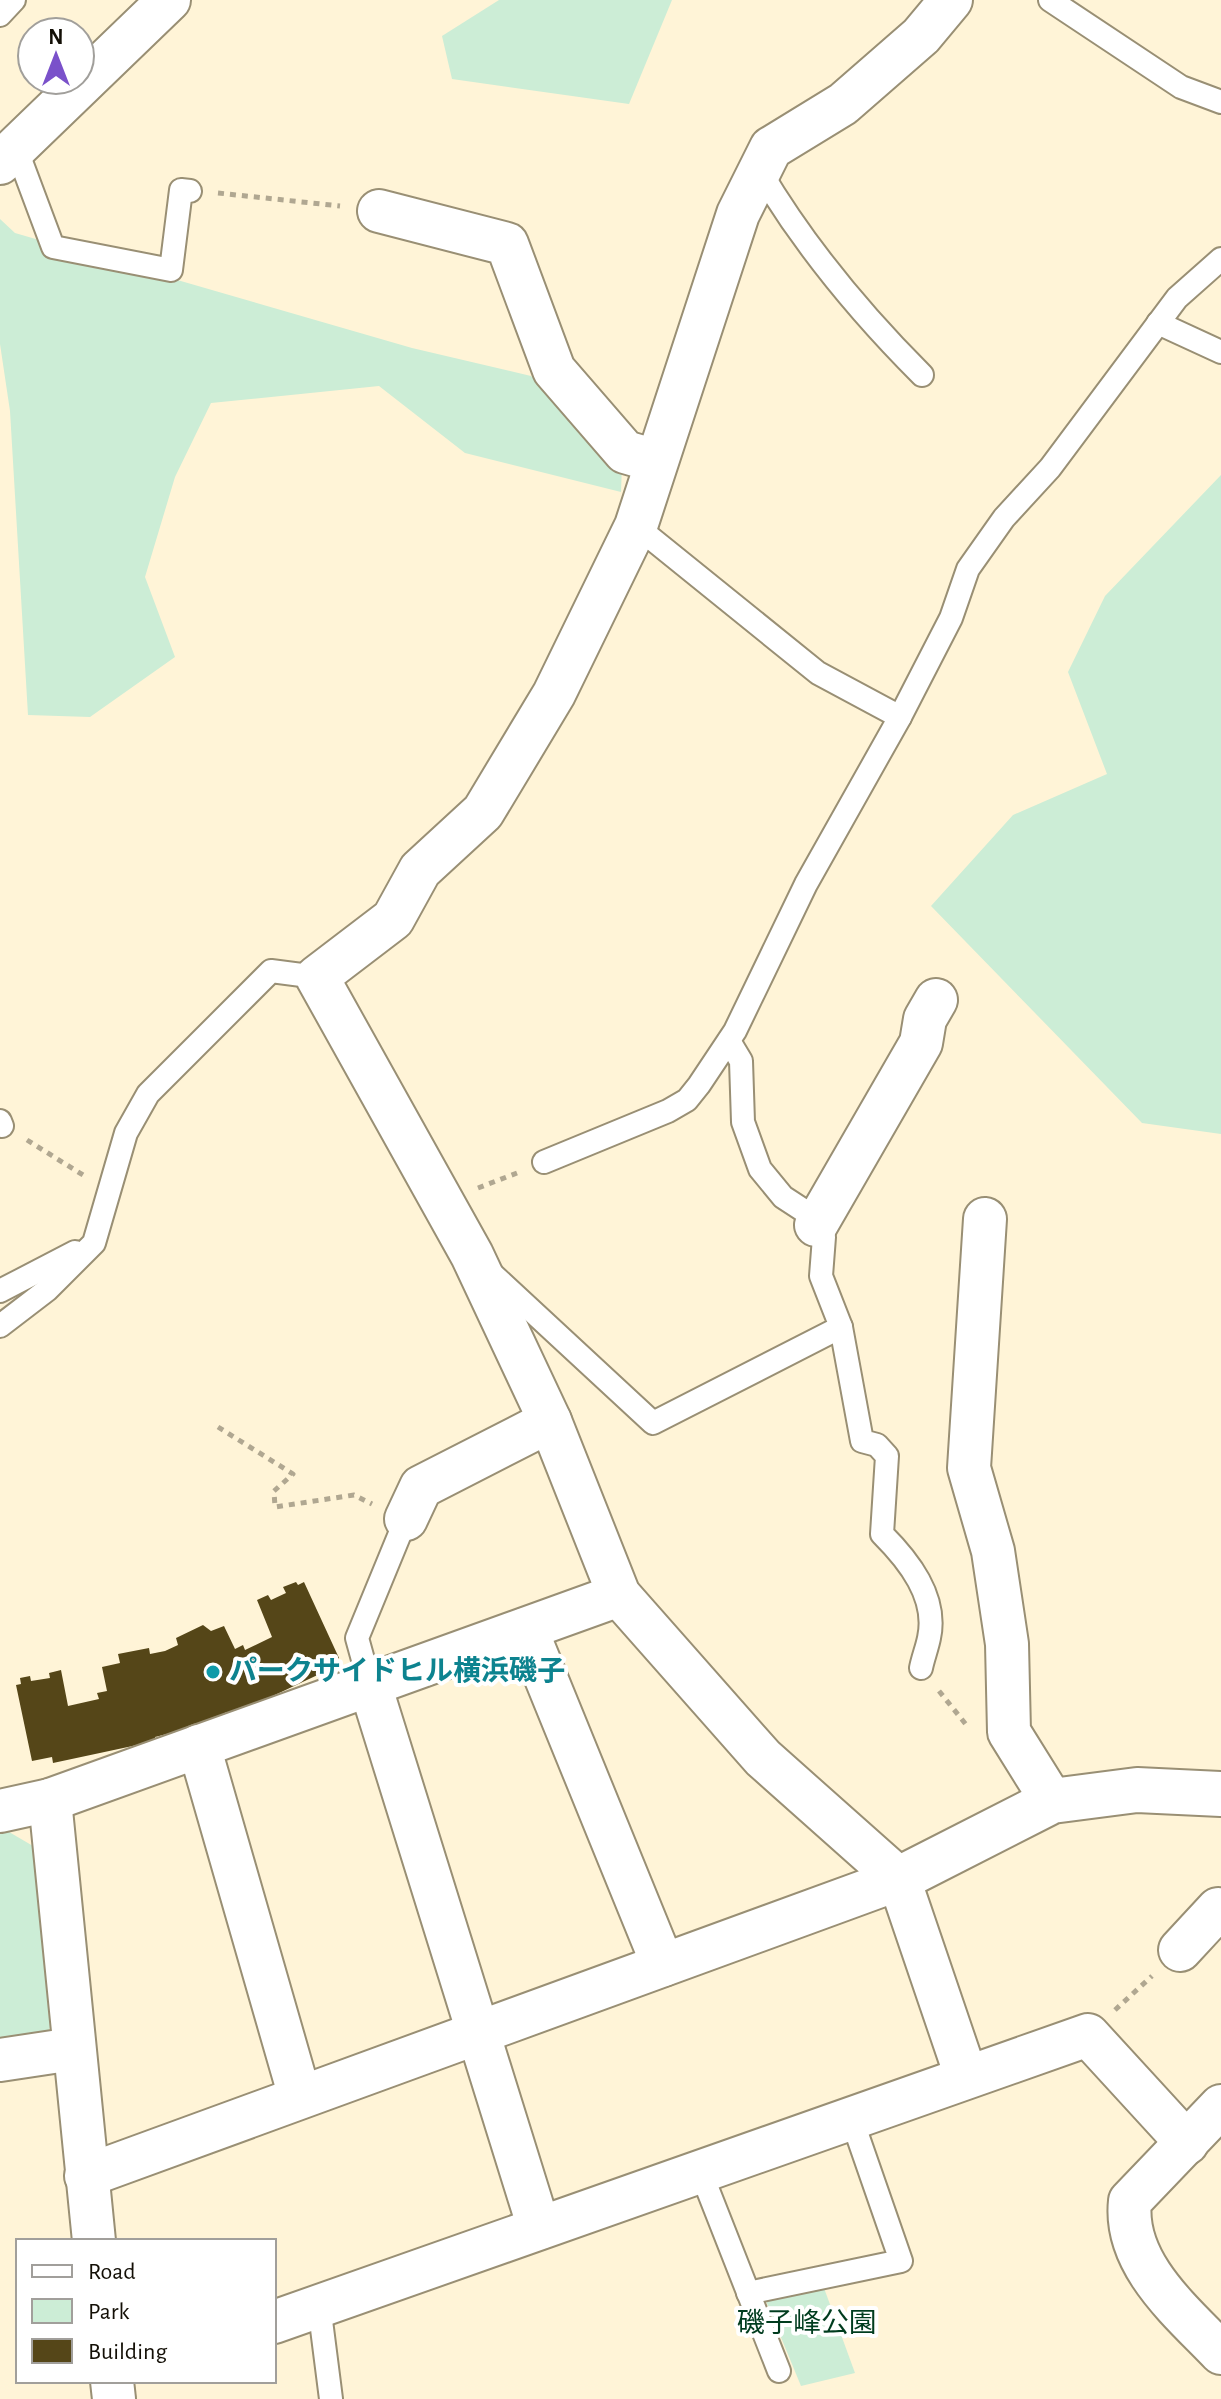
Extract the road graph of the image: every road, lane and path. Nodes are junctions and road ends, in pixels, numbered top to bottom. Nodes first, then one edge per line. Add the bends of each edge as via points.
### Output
1 (14, 0) edge
2 (169, 0) edge
3 (951, 0) edge
4 (1050, 0) edge
5 (0, 15) edge
6 (1221, 102) edge
7 (8, 155) edge
8 (760, 171) junction
9 (190, 191) joint
10 (379, 211) joint
11 (1221, 259) edge
12 (1158, 323) junction
13 (1221, 352) edge
14 (922, 375) dead end
15 (656, 461) junction
16 (636, 526) junction
17 (900, 717) junction
18 (317, 977) junction
19 (936, 1000) dead end
20 (729, 1041) junction
21 (1, 1124) edge
22 (544, 1162) joint
23 (112, 1192) junction
24 (442, 1201) junction
25 (985, 1219) dead end
26 (816, 1225) junction
27 (94, 1243) junction
28 (472, 1255) junction
29 (0, 1291) edge
30 (0, 1326) edge
31 (841, 1327) junction
32 (550, 1421) junction
33 (218, 1427) dead end
34 (406, 1519) junction
35 (619, 1595) junction
36 (526, 1629) junction
37 (921, 1668) dead end
38 (370, 1685) junction
39 (199, 1746) junction
40 (1221, 1794) edge
41 (50, 1800) junction
42 (1052, 1801) junction
43 (0, 1811) edge
44 (899, 1879) junction
45 (1221, 1911) edge
46 (1180, 1950) joint
47 (663, 1965) junction
48 (477, 2033) junction
49 (1088, 2035) junction
50 (73, 2049) junction
51 (0, 2060) edge
52 (966, 2076) junction
53 (300, 2097) junction
54 (1221, 2106) edge
55 (851, 2117) junction
56 (1187, 2143) junction
57 (700, 2170) junction
58 (86, 2176) junction
59 (539, 2228) junction
60 (94, 2239) edge
61 (748, 2293) junction
62 (319, 2305) junction
63 (276, 2321) edge
64 (1221, 2353) edge
65 (779, 2371) dead end
66 (331, 2399) edge

1 - 5 lane
2 - 7 street
3 - 8 street via 921,36 843,104 771,148
4 - 6 lane via 1181,87
7 - 9 lane via 53,247 171,270 181,190
8 - 14 lane via 862,315
8 - 15 street via 738,214
9 - 10 path
10 - 15 street via 507,244 554,370 625,452
11 - 12 lane
12 - 13 lane
12 - 17 lane via 968,569 951,618
15 - 16 street
16 - 17 lane via 818,673
16 - 18 street via 554,694 483,812 420,870 393,919
17 - 20 lane via 806,884
18 - 23 lane via 271,971 148,1094 126,1133
18 - 24 street
19 - 26 street via 925,1019 921,1043
20 - 22 lane via 687,1100
20 - 26 lane via 741,1061 743,1122 760,1169
21 - 23 path
22 - 24 path
23 - 27 lane
24 - 28 street
25 - 42 street via 969,1468 993,1551 1007,1644 1009,1732
26 - 31 lane via 824,1237 821,1276
27 - 29 lane
27 - 30 lane via 47,1290
28 - 31 lane via 653,1423
28 - 32 street
31 - 37 lane via 862,1441 877,1445 887,1456 882,1534 905,1557 930,1614
32 - 34 street via 421,1487
32 - 35 street
33 - 34 path via 293,1474 274,1491 275,1507 354,1495
34 - 38 lane via 357,1638
35 - 36 street
35 - 44 street via 763,1758
36 - 38 street
36 - 47 street
38 - 39 street
38 - 48 street
39 - 41 street
39 - 53 street
40 - 42 street via 1137,1790
41 - 43 street
41 - 50 street
42 - 44 street
44 - 47 street
44 - 52 street
45 - 46 street
46 - 49 path
47 - 48 street
48 - 53 street
48 - 59 street
49 - 52 street
49 - 56 street
50 - 51 street
50 - 58 street
52 - 55 street
53 - 58 street
54 - 56 street
55 - 57 street
55 - 61 lane via 901,2261
56 - 64 street via 1130,2201 1128,2219 1152,2280
57 - 59 street
57 - 61 lane
58 - 60 street
59 - 62 street
61 - 65 lane
62 - 63 street
62 - 66 lane

